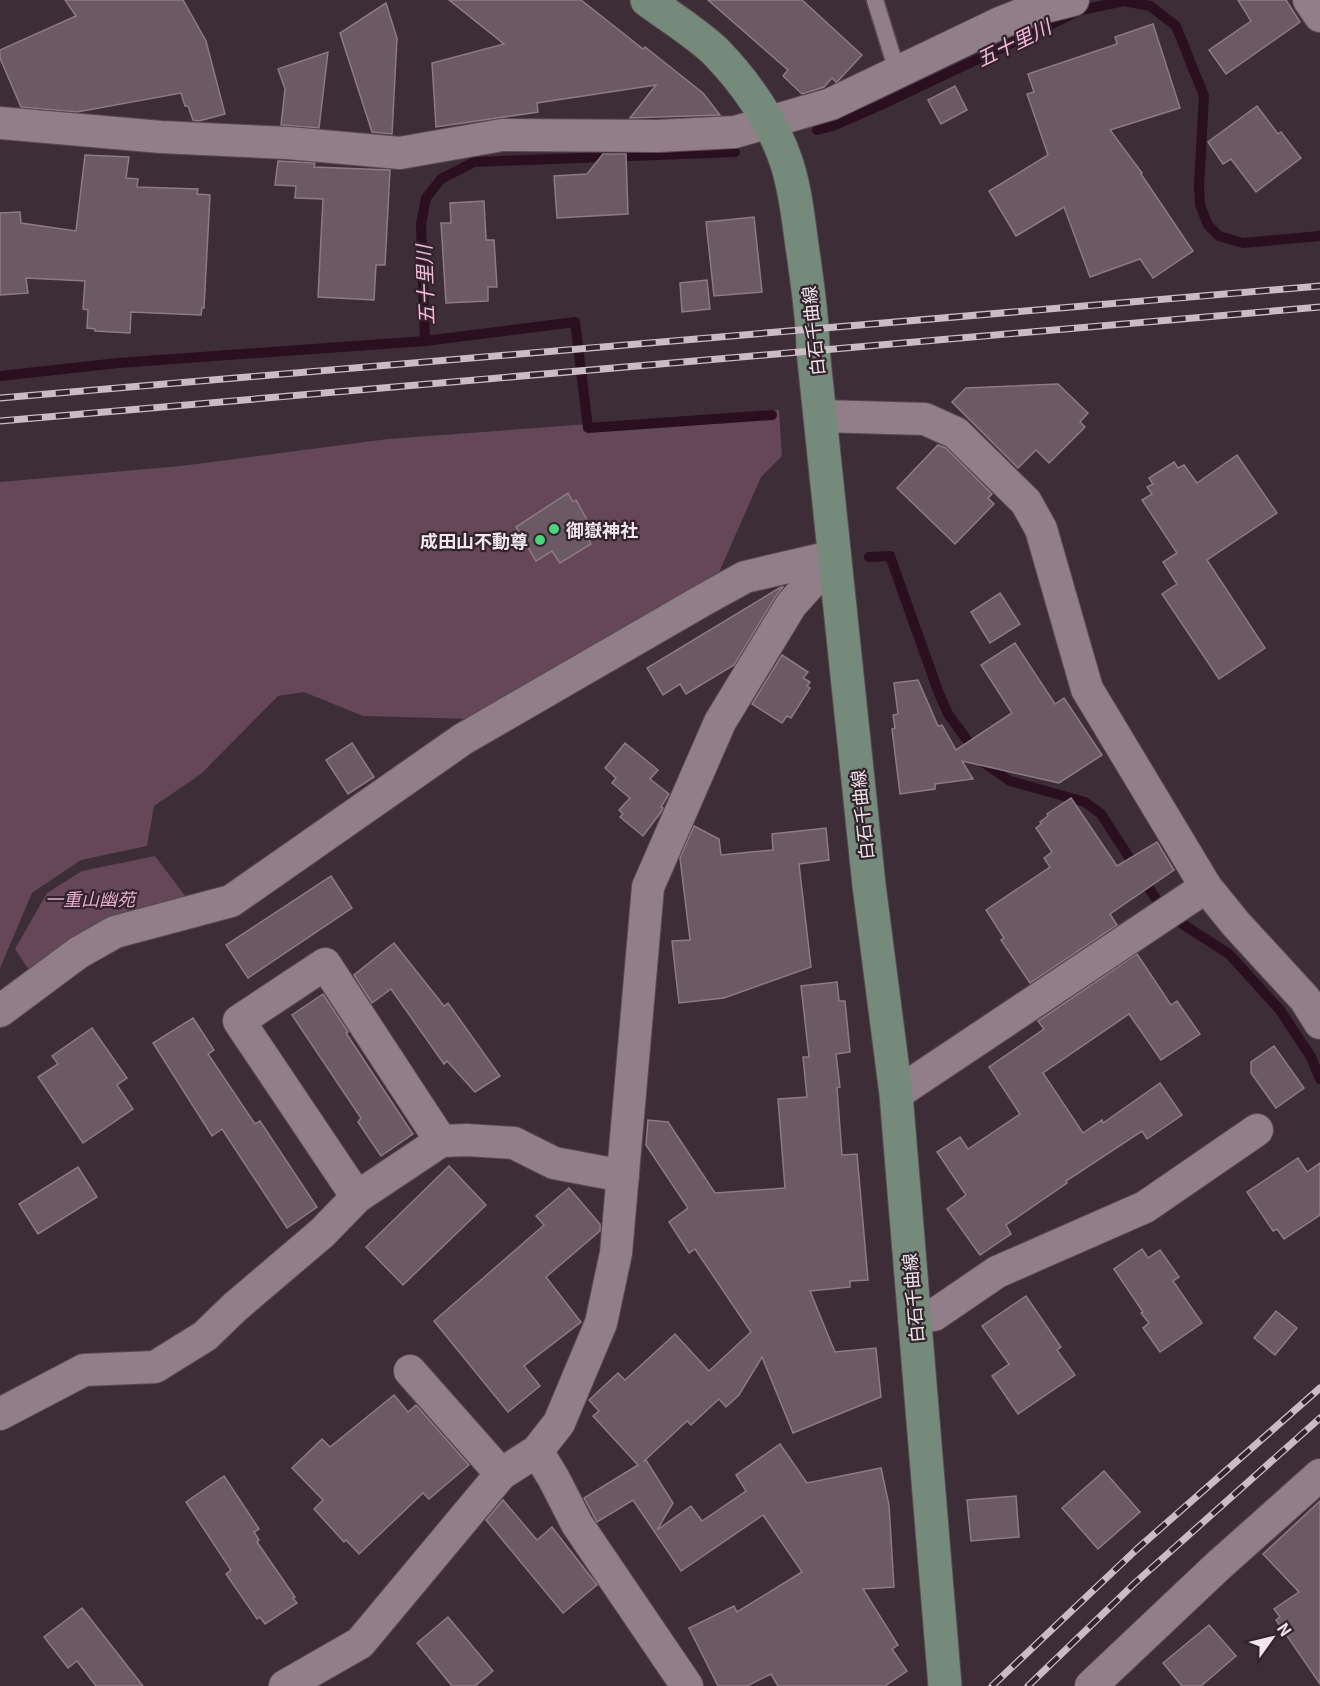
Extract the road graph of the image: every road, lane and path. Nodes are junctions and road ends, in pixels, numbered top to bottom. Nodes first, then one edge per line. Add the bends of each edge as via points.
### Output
1 (647, 0) edge
2 (875, 0) edge
3 (1073, 0) edge
4 (1309, 0) edge
5 (1320, 16) edge
6 (897, 71) junction
7 (769, 122) junction
8 (0, 123) edge
9 (820, 416) junction
10 (835, 556) junction
11 (1206, 887) junction
12 (0, 1011) edge
13 (1320, 1023) edge
14 (896, 1094) junction
15 (1257, 1130) dead end
16 (441, 1141) junction
17 (623, 1176) junction
18 (357, 1197) junction
19 (914, 1318) junction
20 (410, 1371) dead end
21 (0, 1414) edge
22 (537, 1451) junction
23 (501, 1474) junction
24 (1320, 1475) edge
25 (285, 1686) edge
26 (687, 1686) edge
27 (945, 1686) edge
28 (1091, 1686) edge

1 - 7 main road, 白石千曲線 via 715,51
2 - 6 lane
3 - 6 street via 1000,23
4 - 5 street
6 - 7 street via 831,104
7 - 8 street via 735,132 502,135 400,153
7 - 9 main road, 白石千曲線 via 787,164 796,203
9 - 10 main road, 白石千曲線
9 - 11 street via 925,419 956,434 1026,502 1041,529 1087,689
10 - 12 street via 746,578 705,599 463,739 231,901 115,932 78,953
10 - 14 main road, 白石千曲線 via 869,885
10 - 17 street via 791,605 720,722 648,887
11 - 13 street via 1305,999
11 - 14 street
14 - 19 main road, 白石千曲線
15 - 19 street via 1146,1207 997,1272 934,1315
16 - 17 street via 514,1143 554,1163
16 - 18 street
16 - 18 street via 324,964 239,1021
17 - 22 street via 616,1253 601,1323 559,1423
18 - 21 street via 205,1336 155,1367 84,1370
19 - 27 main road, 白石千曲線
20 - 23 street
22 - 23 street
22 - 26 street via 577,1524
23 - 25 street via 360,1643
24 - 28 street

